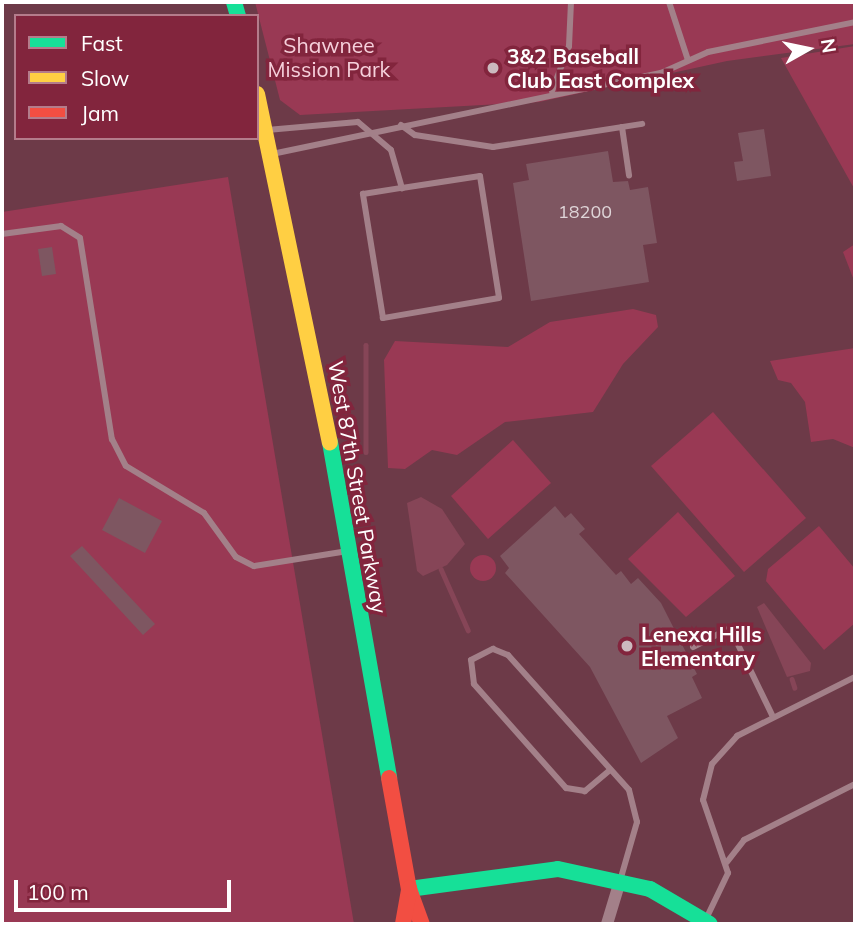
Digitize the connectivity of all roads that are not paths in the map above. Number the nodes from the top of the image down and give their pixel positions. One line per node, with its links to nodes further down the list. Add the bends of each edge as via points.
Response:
1 (571, 2): 5 (lane, via 569,47)
2 (669, 2): 4 (lane)
3 (855, 22): 4 (lane)
4 (688, 60): 5 (lane, via 661,73)
5 (552, 91): 8 (lane)
6 (259, 102): 10 (main road, West 87th Street Parkway)
7 (642, 124): 9 (lane)
8 (401, 125): 9 (lane, via 415,135 493,146); 11 (lane)
9 (622, 127): 13 (lane)
10 (266, 130): 11 (lane, via 358,122); 12 (main road, West 87th Street Parkway)
11 (373, 130): 12 (lane, via 361,139); 14 (lane, via 396,160)
12 (272, 154): 16 (main road, West 87th Street Parkway)
13 (629, 175)
14 (402, 188): 14 (lane, via 480,176 499,298 383,318 363,194)
15 (2, 234): 16 (lane, via 61,226 80,238 112,439 126,466 204,513 236,557 254,566)
16 (348, 551): 24 (main road, West 87th Street Parkway)
17 (693, 647): 19 (lane, via 730,628)
18 (855, 677): 19 (lane)
19 (774, 717): 22 (lane, via 728,744 707,776 705,812)
20 (610, 770): 20 (lane, via 508,655 493,649 471,660 474,684 566,788 585,791); 23 (lane, via 629,790 636,810)
21 (855, 784): 22 (lane, via 744,840)
22 (727, 862): 25 (lane, via 724,888)
23 (620, 881): 24 (main road, via 531,869); 25 (main road); 28 (street)
24 (409, 889): 26 (main road, West 87th Street Parkway); 27 (main road, West 87th Street Parkway)
25 (708, 922)
26 (403, 924)
27 (422, 924)
28 (607, 924)

